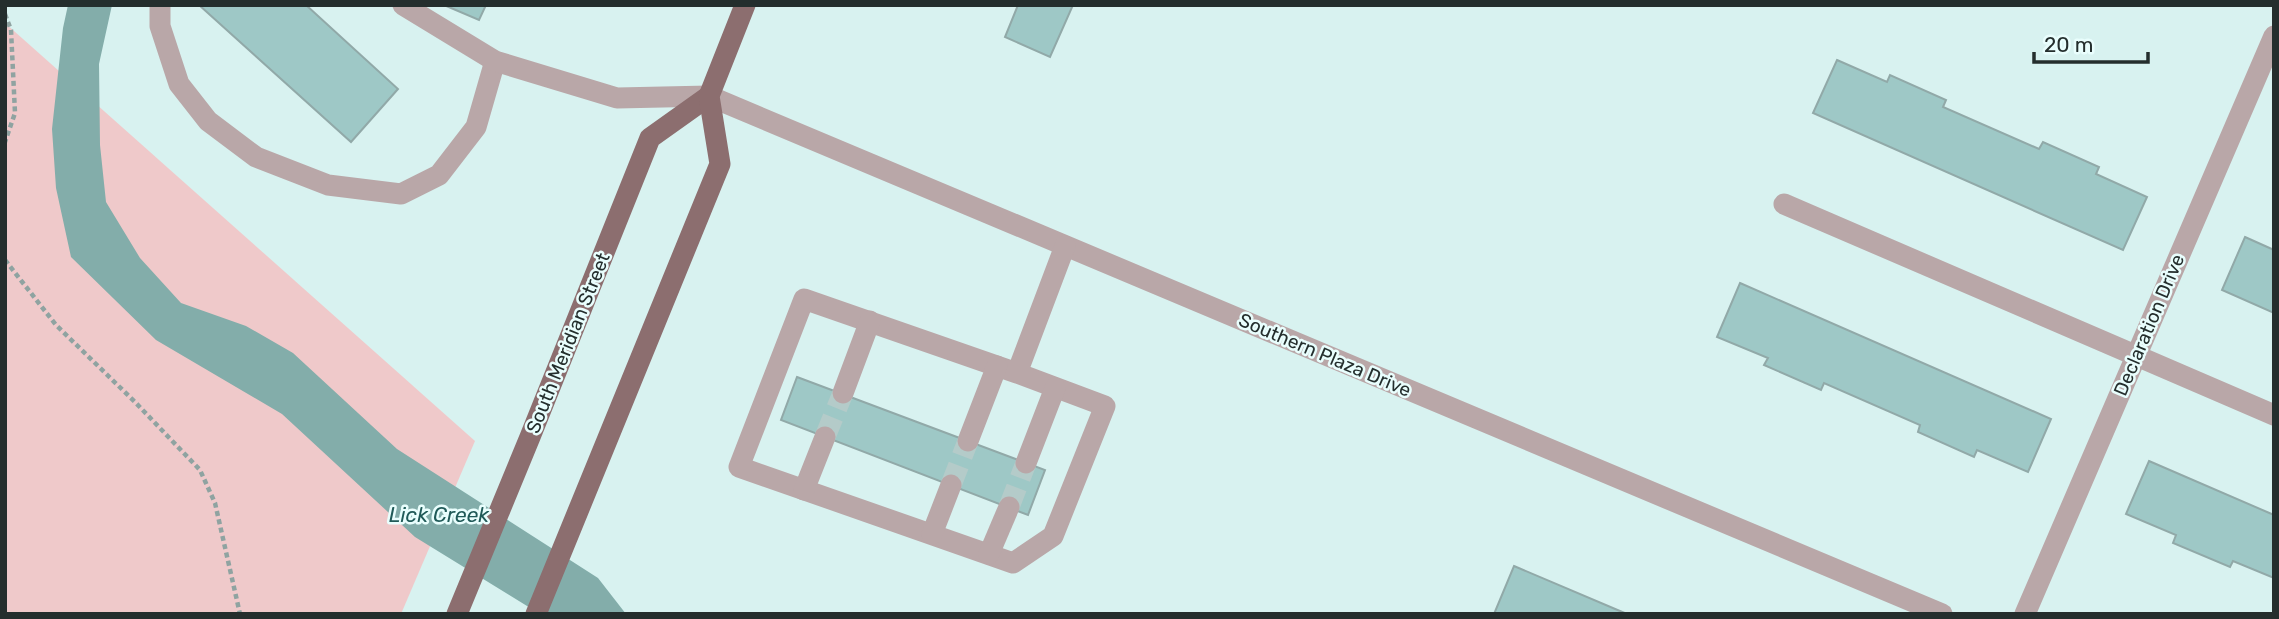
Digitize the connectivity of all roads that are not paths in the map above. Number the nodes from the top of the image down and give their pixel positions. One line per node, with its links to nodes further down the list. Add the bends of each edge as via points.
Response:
1 (160, 5): 5 (street, via 160,26 179,84 208,121 256,157 328,185 401,194 439,175 476,127)
2 (403, 5): 5 (street)
3 (745, 5): 6 (main road)
4 (2274, 36): 10 (street, Declaration Drive)
5 (495, 61): 6 (street, via 617,98)
6 (709, 96): 8 (street, Southern Plaza Drive); 23 (main road, South Meridian Street, via 650,138); 24 (main road, via 720,164)
7 (1784, 204): 10 (street)
8 (1066, 246): 11 (street); 25 (street, Southern Plaza Drive)
9 (870, 321): 11 (street); 13 (street); 19 (street, via 804,299 739,467)
10 (2136, 356): 14 (street); 26 (street, Declaration Drive)
11 (1007, 370): 12 (street); 16 (street)
12 (1055, 388): 17 (street); 22 (street, via 1105,405 1053,536 1013,563)
13 (842, 393)
14 (2274, 415)
15 (825, 437): 19 (street)
16 (968, 441)
17 (1026, 463)
18 (951, 485): 21 (street)
19 (804, 490): 21 (street)
20 (1009, 507): 22 (street)
21 (932, 534): 22 (street)
22 (989, 554)
23 (457, 614)
24 (536, 614)
25 (1942, 614)
26 (2025, 614)

